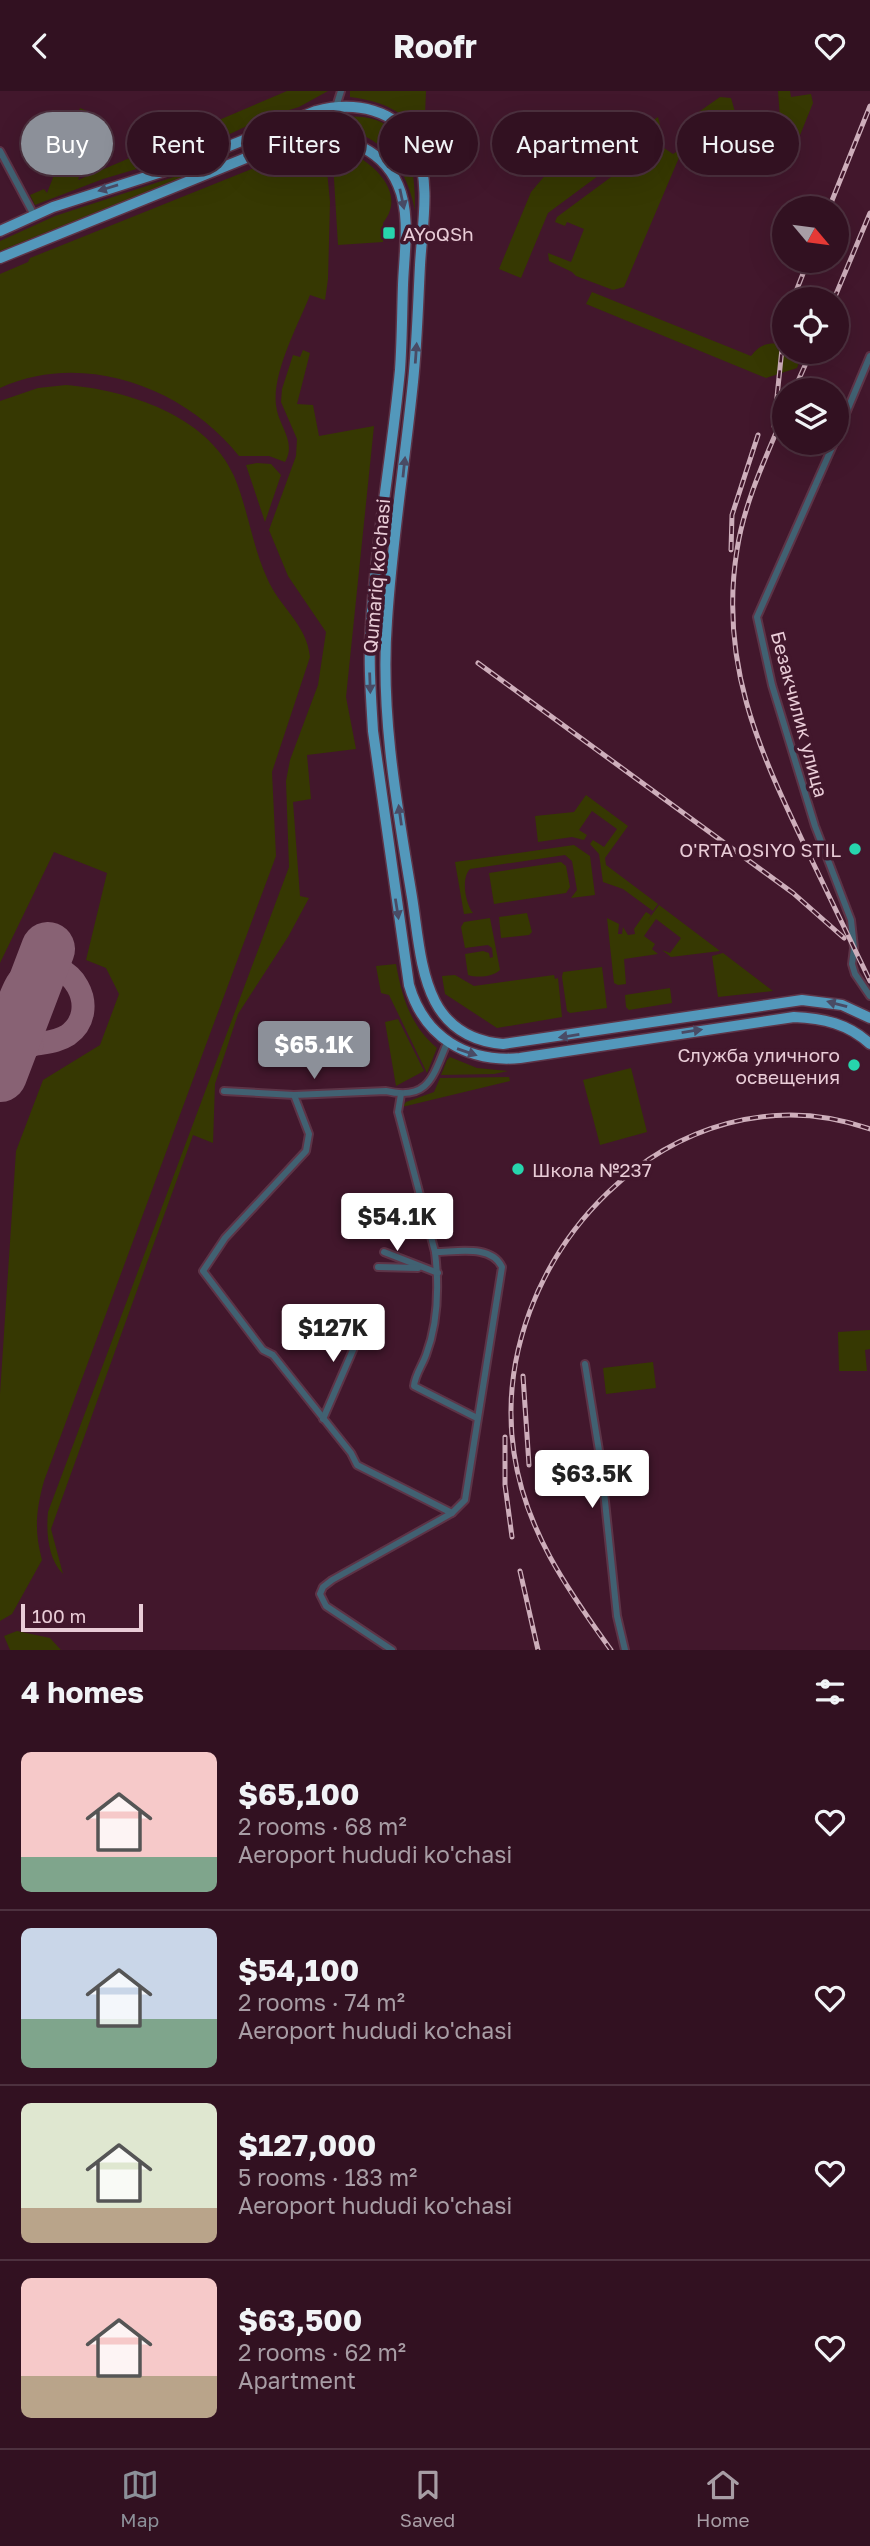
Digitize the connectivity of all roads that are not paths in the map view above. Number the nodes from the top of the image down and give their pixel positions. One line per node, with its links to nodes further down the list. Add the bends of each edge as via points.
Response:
1 (341, 91): 2 (street)
2 (337, 106): 3 (street); 7 (main road, Qumariq ko'chasi, one-way to 7); 13 (main road, Qumariq ko'chasi, one-way to 2, via 424,196 421,163 411,138 392,119 368,109)
3 (335, 112)
4 (365, 150): 12 (main road, Qumariq ko'chasi, one-way to 12, via 393,176 402,198 401,352)
5 (0, 151): 7 (street)
6 (243, 159): 9 (main road, Qumariq ko'chasi)
7 (34, 215): 8 (main road, Qumariq ko'chasi)
8 (0, 231)
9 (0, 258)
10 (870, 356): 11 (street)
11 (849, 406)
12 (394, 420): 13 (main road); 16 (main road, Qumariq ko'chasi, one-way to 16, via 370,657 373,731)
13 (409, 421): 15 (main road, Qumariq ko'chasi, one-way to 13, via 388,727 385,654)
14 (829, 455): 17 (street, Безакчилик улица, via 757,617 807,801 851,920 852,964)
15 (405, 854): 16 (main road); 19 (main road, Qumariq ko'chasi, one-way to 15, via 503,1044 480,1040 452,1025 433,1000 425,979)
16 (389, 856): 21 (main road, Qumariq ko'chasi, one-way to 21, via 411,994)
17 (870, 996)
18 (870, 1018): 19 (main road, Qumariq ko'chasi, one-way to 19, via 842,1005 802,1000)
19 (615, 1029): 20 (main road)
20 (617, 1042): 21 (main road, Qumariq ko'chasi, one-way to 20, via 475,1055 507,1059); 22 (main road, Qumariq ko'chasi, one-way to 22, via 794,1017 832,1021)
21 (447, 1043): 24 (street, via 422,1090)
22 (870, 1044)
23 (224, 1091): 25 (street)
24 (401, 1094): 25 (street); 27 (street, via 398,1112)
25 (294, 1095): 34 (street, via 309,1134 306,1151 225,1238 202,1271)
26 (384, 1252): 29 (street)
27 (435, 1252): 30 (street); 33 (street, via 488,1253 502,1267)
28 (378, 1267): 29 (street)
29 (420, 1267): 30 (street)
30 (438, 1273): 33 (street, via 431,1335 414,1386)
31 (366, 1320): 34 (street)
32 (584, 1364): 37 (street)
33 (477, 1418): 35 (street, via 465,1500)
34 (323, 1419): 35 (street, via 359,1467)
35 (452, 1513): 36 (street, via 321,1590 324,1604)
36 (392, 1650)
37 (625, 1650)

